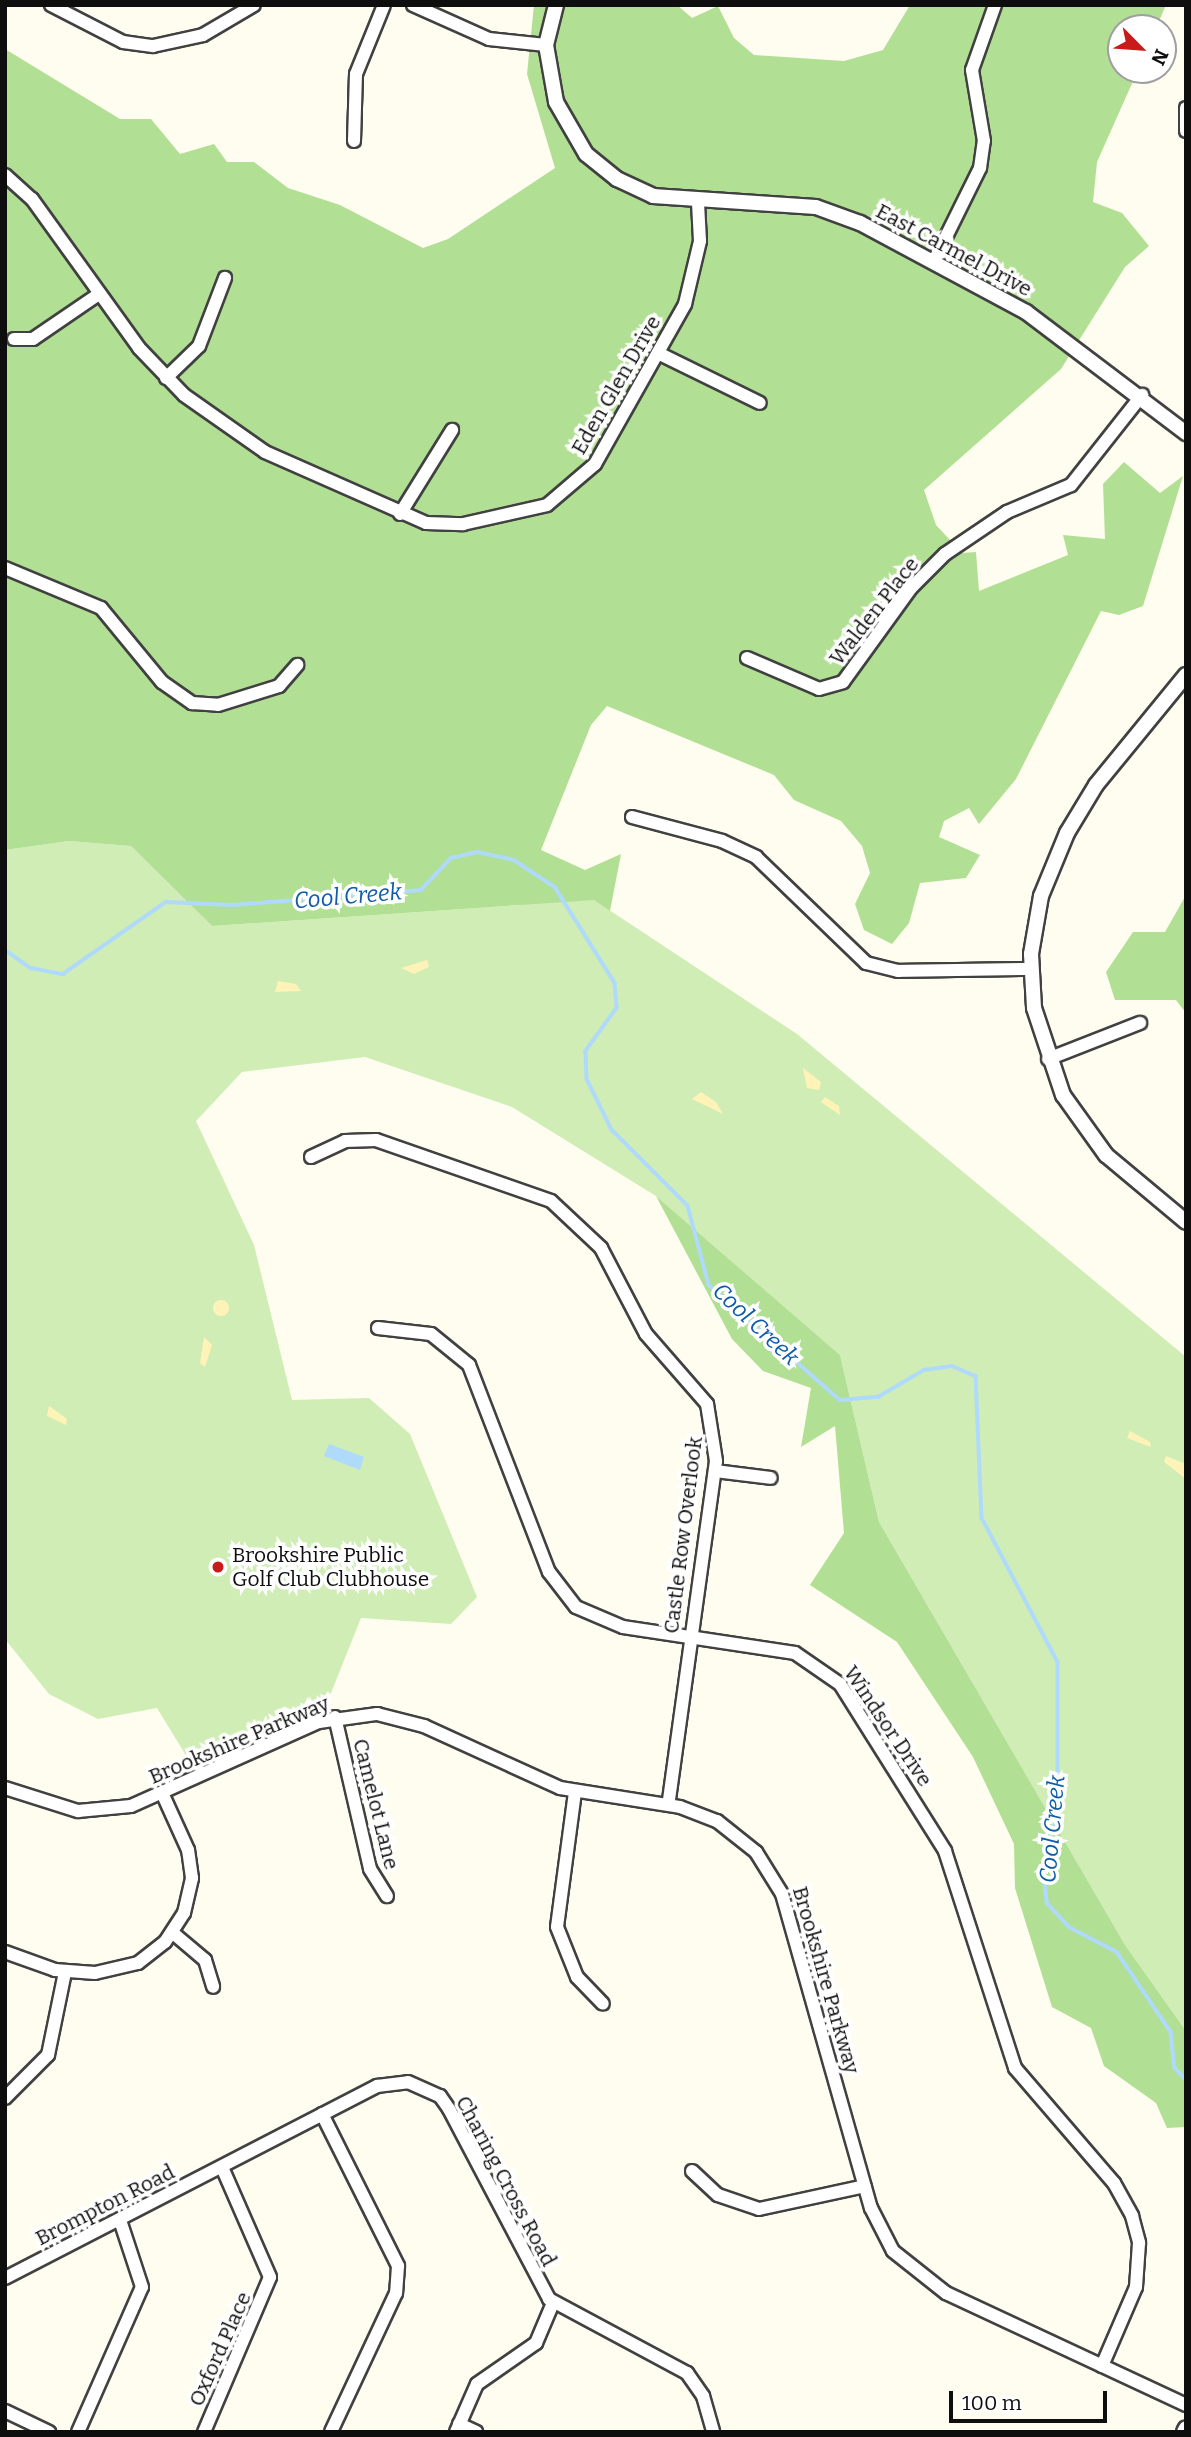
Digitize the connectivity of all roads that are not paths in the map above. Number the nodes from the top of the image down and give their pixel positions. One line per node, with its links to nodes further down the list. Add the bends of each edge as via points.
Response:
1 (51, 5): 2 (street, via 123,42 153,46 203,35)
2 (254, 5)
3 (384, 5): 10 (street, via 356,74)
4 (413, 5): 7 (street, via 489,39)
5 (556, 5): 7 (street, East Carmel Drive)
6 (995, 5): 13 (street, via 972,70 984,141 980,168)
7 (546, 46): 12 (street, East Carmel Drive, via 556,102 586,154 653,196)
8 (1186, 108): 9 (street)
9 (1186, 131)
10 (355, 141)
11 (5, 175): 15 (street, Eden Glen Drive, via 32,199)
12 (698, 202): 13 (street, East Carmel Drive, via 816,207); 17 (street, Eden Glen Drive, via 695,274)
13 (935, 259): 19 (street, East Carmel Drive, via 1026,312)
14 (225, 278): 18 (street, via 199,346)
15 (99, 294): 16 (street, via 33,339); 18 (street, Eden Glen Drive)
16 (14, 339)
17 (660, 355): 20 (street); 23 (street, Eden Glen Drive, via 595,464 547,505 463,524 426,523)
18 (166, 378): 23 (street, Eden Glen Drive, via 265,452)
19 (1142, 396): 22 (street, East Carmel Drive); 25 (street, Walden Place, via 1071,485 1007,512 945,554 911,588 843,682 819,689)
20 (760, 403)
21 (452, 430): 23 (street)
22 (1186, 433)
23 (400, 514)
24 (5, 568): 26 (street, via 101,608 162,682 192,703 218,705 279,686)
25 (747, 658)
26 (297, 665)
27 (1186, 675): 29 (street, via 1096,785 1067,833 1041,896)
28 (632, 817): 29 (street, via 722,841 756,857 866,963 898,971)
29 (1032, 968): 31 (street, via 1034,1009)
30 (1140, 1023): 31 (street)
31 (1048, 1059): 33 (street, via 1074,1112 1106,1155)
32 (311, 1157): 35 (street, Castle Row Overlook, via 345,1141 376,1140 516,1186 559,1207 601,1248 650,1340 702,1395 715,1425)
33 (1186, 1222)
34 (379, 1328): 37 (street, Windsor Drive, via 426,1332 469,1365 549,1572 569,1601 604,1622)
35 (715, 1471): 36 (street); 37 (street, Castle Row Overlook)
36 (771, 1478)
37 (691, 1637): 42 (street, Castle Row Overlook); 57 (street, Windsor Drive, via 786,1650 826,1670 937,1837 1009,2057 1114,2183 1136,2229 1136,2287)
38 (335, 1717): 40 (street, Brookshire Parkway, via 377,1714 415,1722); 41 (street, Brookshire Parkway); 43 (street, Camelot Lane, via 370,1869)
39 (5, 1787): 41 (street, Brookshire Parkway, via 78,1811 118,1808)
40 (575, 1792): 42 (street, Brookshire Parkway); 48 (street, via 557,1927 573,1970)
41 (163, 1795): 44 (street, via 188,1850 192,1878)
42 (668, 1805): 53 (street, Brookshire Parkway, via 704,1815 738,1835 777,1883)
43 (387, 1896)
44 (173, 1933): 46 (street, via 128,1967); 47 (street, via 205,1960)
45 (5, 1952): 46 (street)
46 (65, 1972): 49 (street, via 48,2054)
47 (213, 1987)
48 (603, 2004)
49 (5, 2098)
50 (322, 2114): 51 (street, Charing Cross Road); 56 (street, Charing Cross Road, via 391,2082 408,2082 440,2096); 64 (street, via 398,2266 396,2292)
51 (222, 2166): 54 (street, Brompton Road); 63 (street, Oxford Place, via 270,2277)
52 (692, 2171): 53 (street, via 718,2195 759,2210)
53 (865, 2186): 57 (street, Brookshire Parkway, via 883,2235 919,2277)
54 (120, 2220): 55 (street, Brompton Road); 62 (street, via 142,2287)
55 (5, 2278)
56 (553, 2303): 60 (street, via 536,2343 484,2376); 66 (street, via 687,2373 703,2396)
57 (1102, 2366): 58 (street, Brookshire Parkway)
58 (1186, 2405)
59 (5, 2411): 61 (street)
60 (457, 2428): 65 (street)
61 (49, 2432)
62 (78, 2432)
63 (204, 2432)
64 (331, 2432)
65 (476, 2432)
66 (713, 2432)

